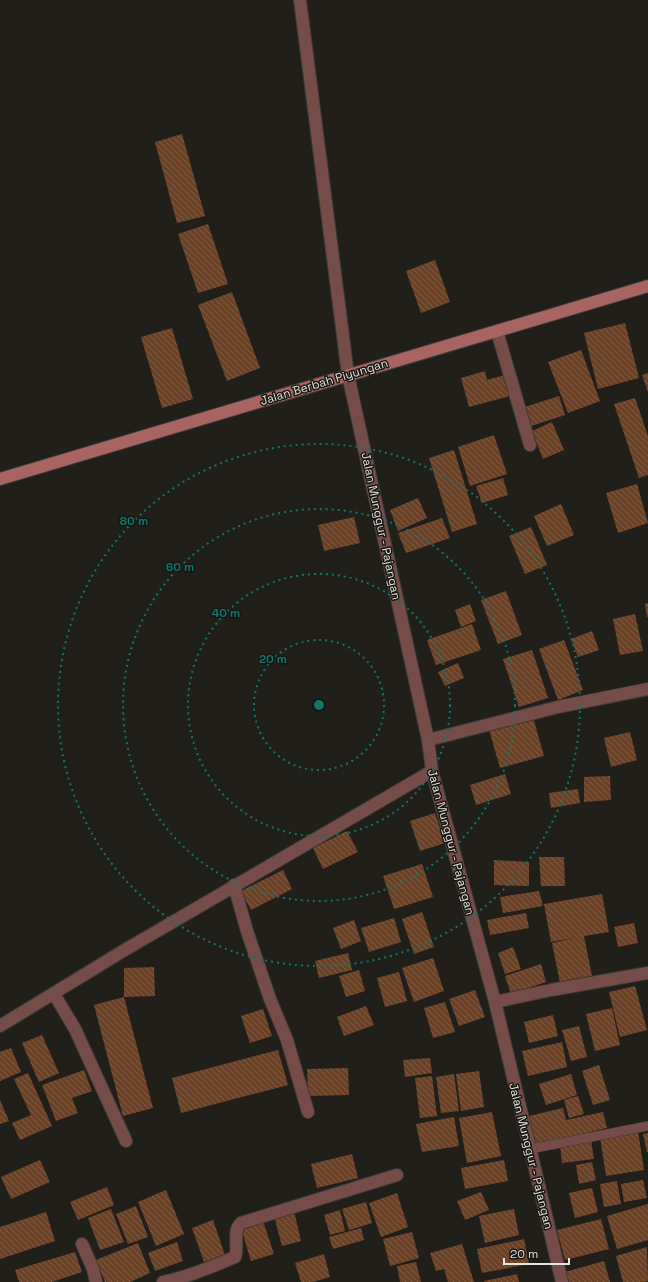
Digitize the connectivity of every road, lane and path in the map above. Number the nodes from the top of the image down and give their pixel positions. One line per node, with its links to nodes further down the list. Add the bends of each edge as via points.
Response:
1 (300, 0): 4 (street, Jalan Munggur - Pajangan)
2 (648, 286): 3 (street, Jalan Berbah Piyungan)
3 (497, 331): 4 (street, Jalan Berbah Piyungan); 5 (street)
4 (348, 375): 6 (street, Jalan Berbah Piyungan); 8 (street, Jalan Munggur - Pajangan)
5 (530, 445)
6 (0, 479)
7 (648, 689): 8 (street, via 558,707)
8 (428, 740): 9 (street, Jalan Munggur - Pajangan)
9 (432, 771): 10 (street); 13 (street, Jalan Munggur - Pajangan)
10 (234, 885): 12 (street); 15 (street, via 270,999 287,1040)
11 (648, 973): 13 (street)
12 (54, 994): 14 (street); 17 (street, via 75,1029)
13 (494, 1002): 18 (street, Jalan Munggur - Pajangan)
14 (0, 1026)
15 (308, 1112)
16 (648, 1126): 18 (lane)
17 (126, 1140)
18 (530, 1149): 23 (street, Jalan Munggur - Pajangan)
19 (397, 1175): 22 (street, via 241,1223 236,1239 235,1257 181,1278)
20 (82, 1244): 21 (street)
21 (96, 1282)
22 (163, 1282)
23 (562, 1282)

